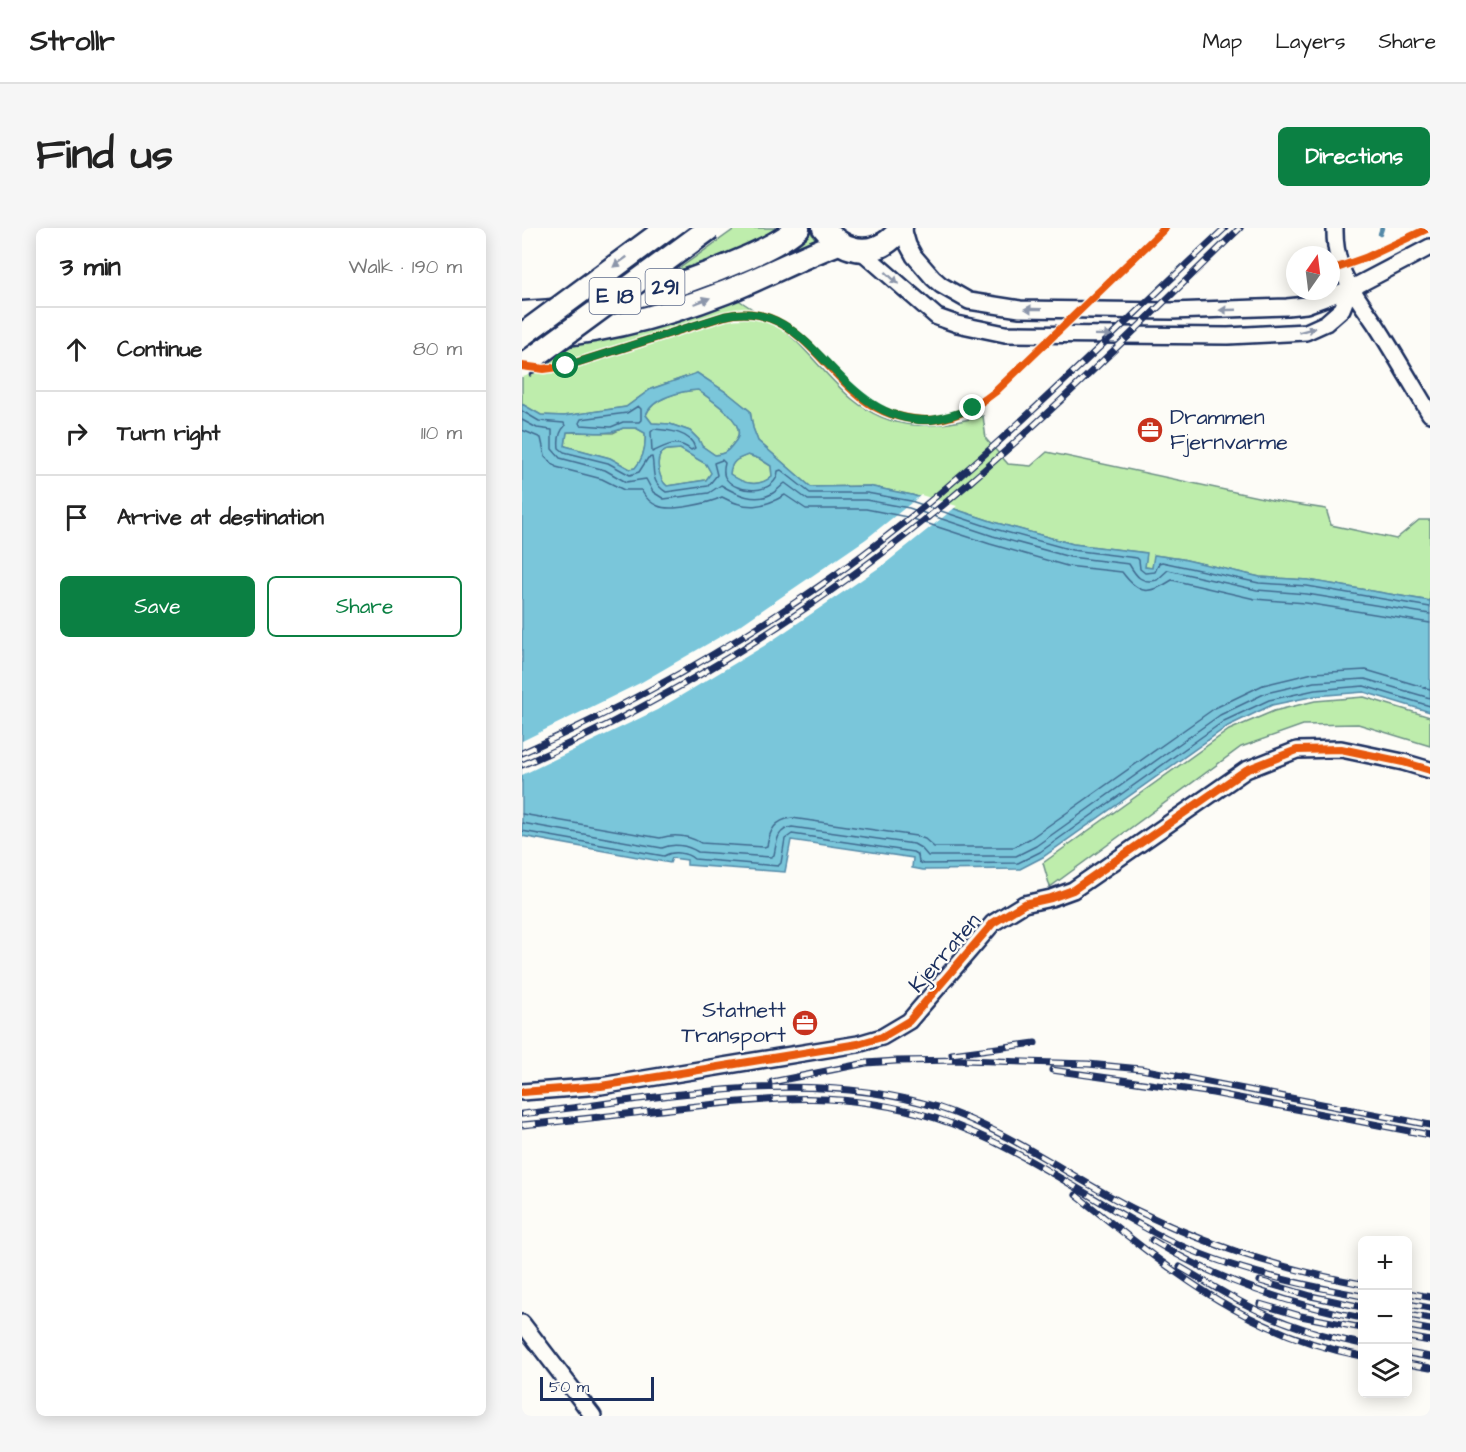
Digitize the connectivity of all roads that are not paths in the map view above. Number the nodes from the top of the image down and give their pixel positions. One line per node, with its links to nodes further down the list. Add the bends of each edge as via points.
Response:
1 (667, 228): 10 (highway, E 18, one-way to 10, bridge)
2 (710, 228): 11 (highway, E 18, bridge)
3 (798, 228): 9 (highway, 291, via 764,250 680,283 587,305)
4 (902, 228): 6 (highway, 291, via 886,243 872,249); 8 (street, one-way to 4, via 1306,305 1287,307 1171,311 1020,309 969,301 941,285 914,256)
5 (1335, 228): 8 (street, via 1336,254)
6 (841, 240): 8 (street, one-way to 8, via 937,316 976,329 1005,333 1228,336 1306,332 1326,323 1342,309); 10 (highway, 291, one-way to 6, via 586,330 680,309 763,277)
7 (1430, 247): 8 (street)
8 (1350, 289): 12 (street)
9 (522, 313)
10 (522, 337)
11 (522, 366)
12 (1430, 414)
13 (1430, 770): 14 (street, Kjerraten, via 1341,748 1297,750 1246,770 1073,890 1024,904 993,923 909,1021 882,1037 601,1086)
14 (522, 1092)
15 (522, 1323): 16 (street)
16 (593, 1416)

